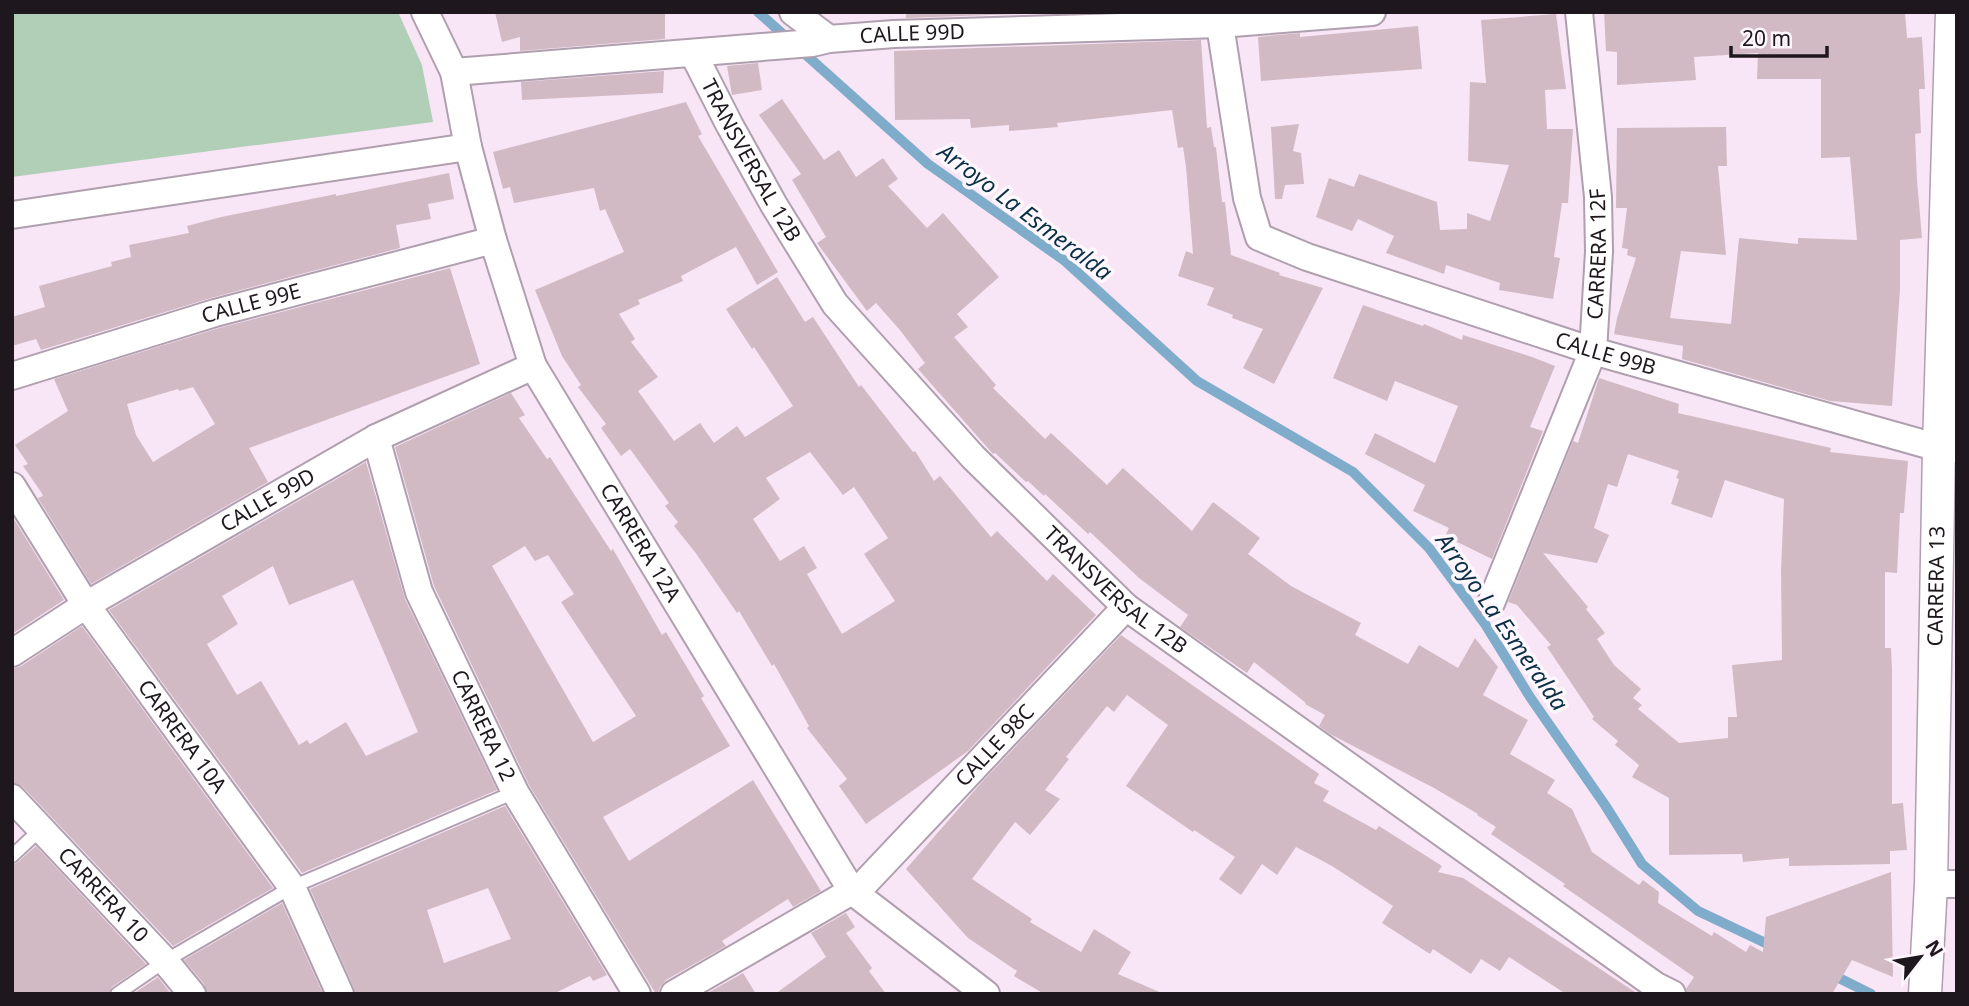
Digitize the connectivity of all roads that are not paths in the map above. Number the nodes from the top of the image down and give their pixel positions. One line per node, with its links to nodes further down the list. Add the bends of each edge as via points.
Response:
1 (425, 12): 10 (street, CARRERA 12A)
2 (793, 12): 8 (street)
3 (1373, 12): 6 (street, CALLE 99D)
4 (1579, 12): 14 (street, CARRERA 12F, via 1598,197)
5 (1952, 12): 18 (street, CARRERA 13)
6 (1219, 18): 7 (street, CALLE 99D); 14 (street, CALLE 99B, via 1247,198 1259,237)
7 (893, 23): 8 (street, CALLE 99D)
8 (820, 41): 9 (street, CALLE 99D)
9 (694, 53): 10 (street, CALLE 99D); 22 (street, TRANSVERSAL 12B, via 774,205 835,304 973,457)
10 (454, 72): 11 (street, CARRERA 12A)
11 (468, 147): 12 (street); 13 (street, CARRERA 12A)
12 (12, 215)
13 (493, 240): 15 (street, CARRERA 12A); 16 (street, CALLE 99E, via 215,313)
14 (1593, 351): 18 (street, CALLE 99B); 20 (street, CARRERA 12F)
15 (533, 366): 17 (street, CALLE 99D); 30 (street, CARRERA 12A)
16 (12, 376)
17 (376, 438): 21 (street, CALLE 99D); 24 (street, CARRERA 12, via 419,592)
18 (1948, 449): 28 (street, CARRERA 13)
19 (12, 486): 21 (street, CARRERA 10A)
20 (1492, 603)
21 (86, 605): 23 (street, CALLE 99D); 29 (street, CARRERA 10A)
22 (1126, 607): 30 (street, CALLE 98C); 33 (street, TRANSVERSAL 12B)
23 (12, 653)
24 (515, 792): 29 (lane); 37 (street, CARRERA 12)
25 (12, 798): 26 (street, CARRERA 10)
26 (41, 829): 27 (lane); 31 (street, CARRERA 10)
27 (12, 856)
28 (1944, 884): 32 (street, CARRERA 13)
29 (292, 887): 31 (lane); 36 (street, CARRERA 10A)
30 (858, 888): 38 (street); 39 (street, CARRERA 12A)
31 (165, 961): 34 (lane); 35 (street, CARRERA 10)
32 (1926, 988)
33 (1659, 991)
34 (117, 994)
35 (192, 994)
36 (340, 994)
37 (636, 994)
38 (674, 994)
39 (986, 994)

